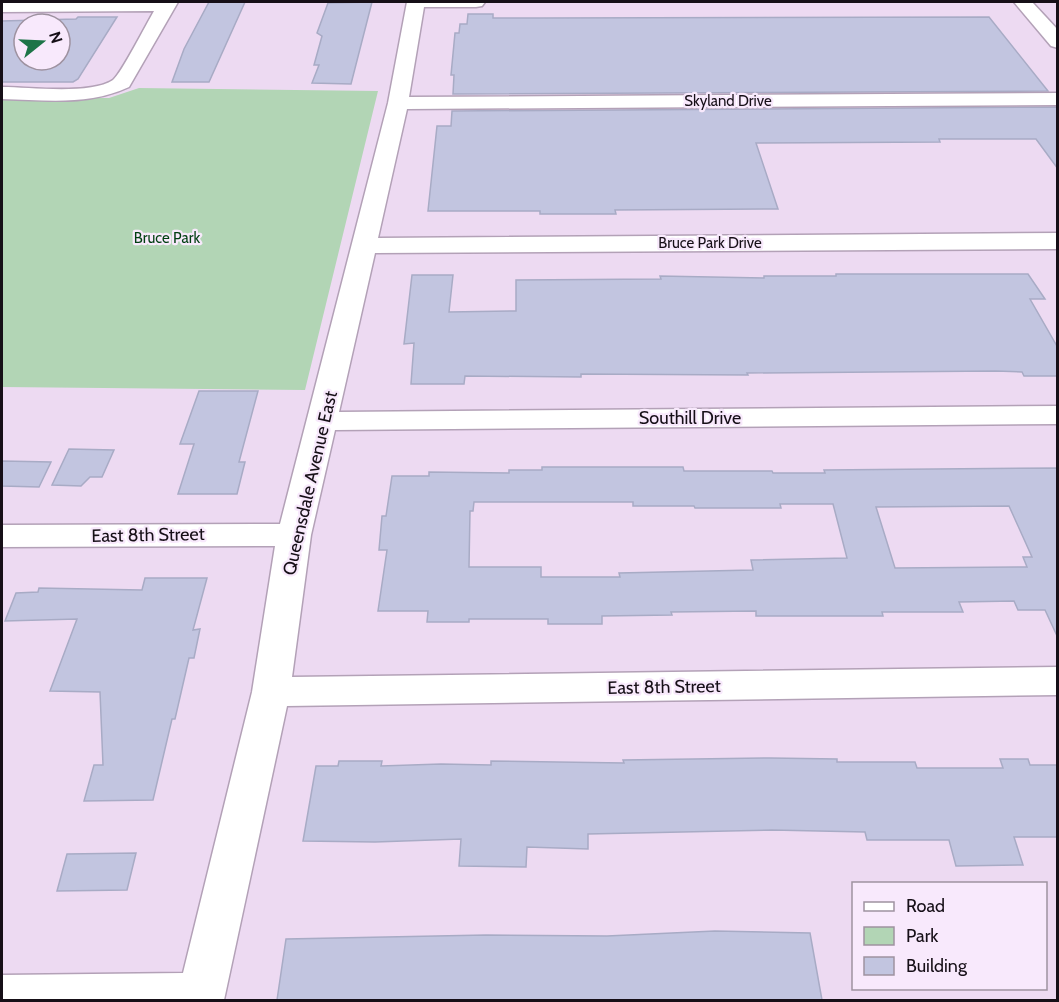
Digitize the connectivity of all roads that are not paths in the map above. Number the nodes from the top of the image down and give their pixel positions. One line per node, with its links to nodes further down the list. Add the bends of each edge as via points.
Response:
1 (416, 2): 2 (street); 9 (street, Queensdale Avenue East)
2 (476, 2)
3 (1023, 2): 6 (street)
4 (168, 4): 5 (street); 7 (street, via 122,83 110,90)
5 (2, 6)
6 (1058, 42)
7 (2, 93)
8 (1058, 99): 9 (street, Skyland Drive)
9 (398, 103): 11 (street, Queensdale Avenue East)
10 (1058, 241): 11 (street, Bruce Park Drive)
11 (362, 246): 13 (street, Queensdale Avenue East)
12 (1058, 415): 13 (street, Southill Drive)
13 (323, 421): 14 (street, Queensdale Avenue East)
14 (294, 535): 15 (street, East 8th Street); 17 (street, Queensdale Avenue East)
15 (2, 536)
16 (1058, 681): 17 (street, East 8th Street)
17 (271, 692): 19 (street, Queensdale Avenue East)
18 (2, 998): 19 (street)
19 (201, 998)

